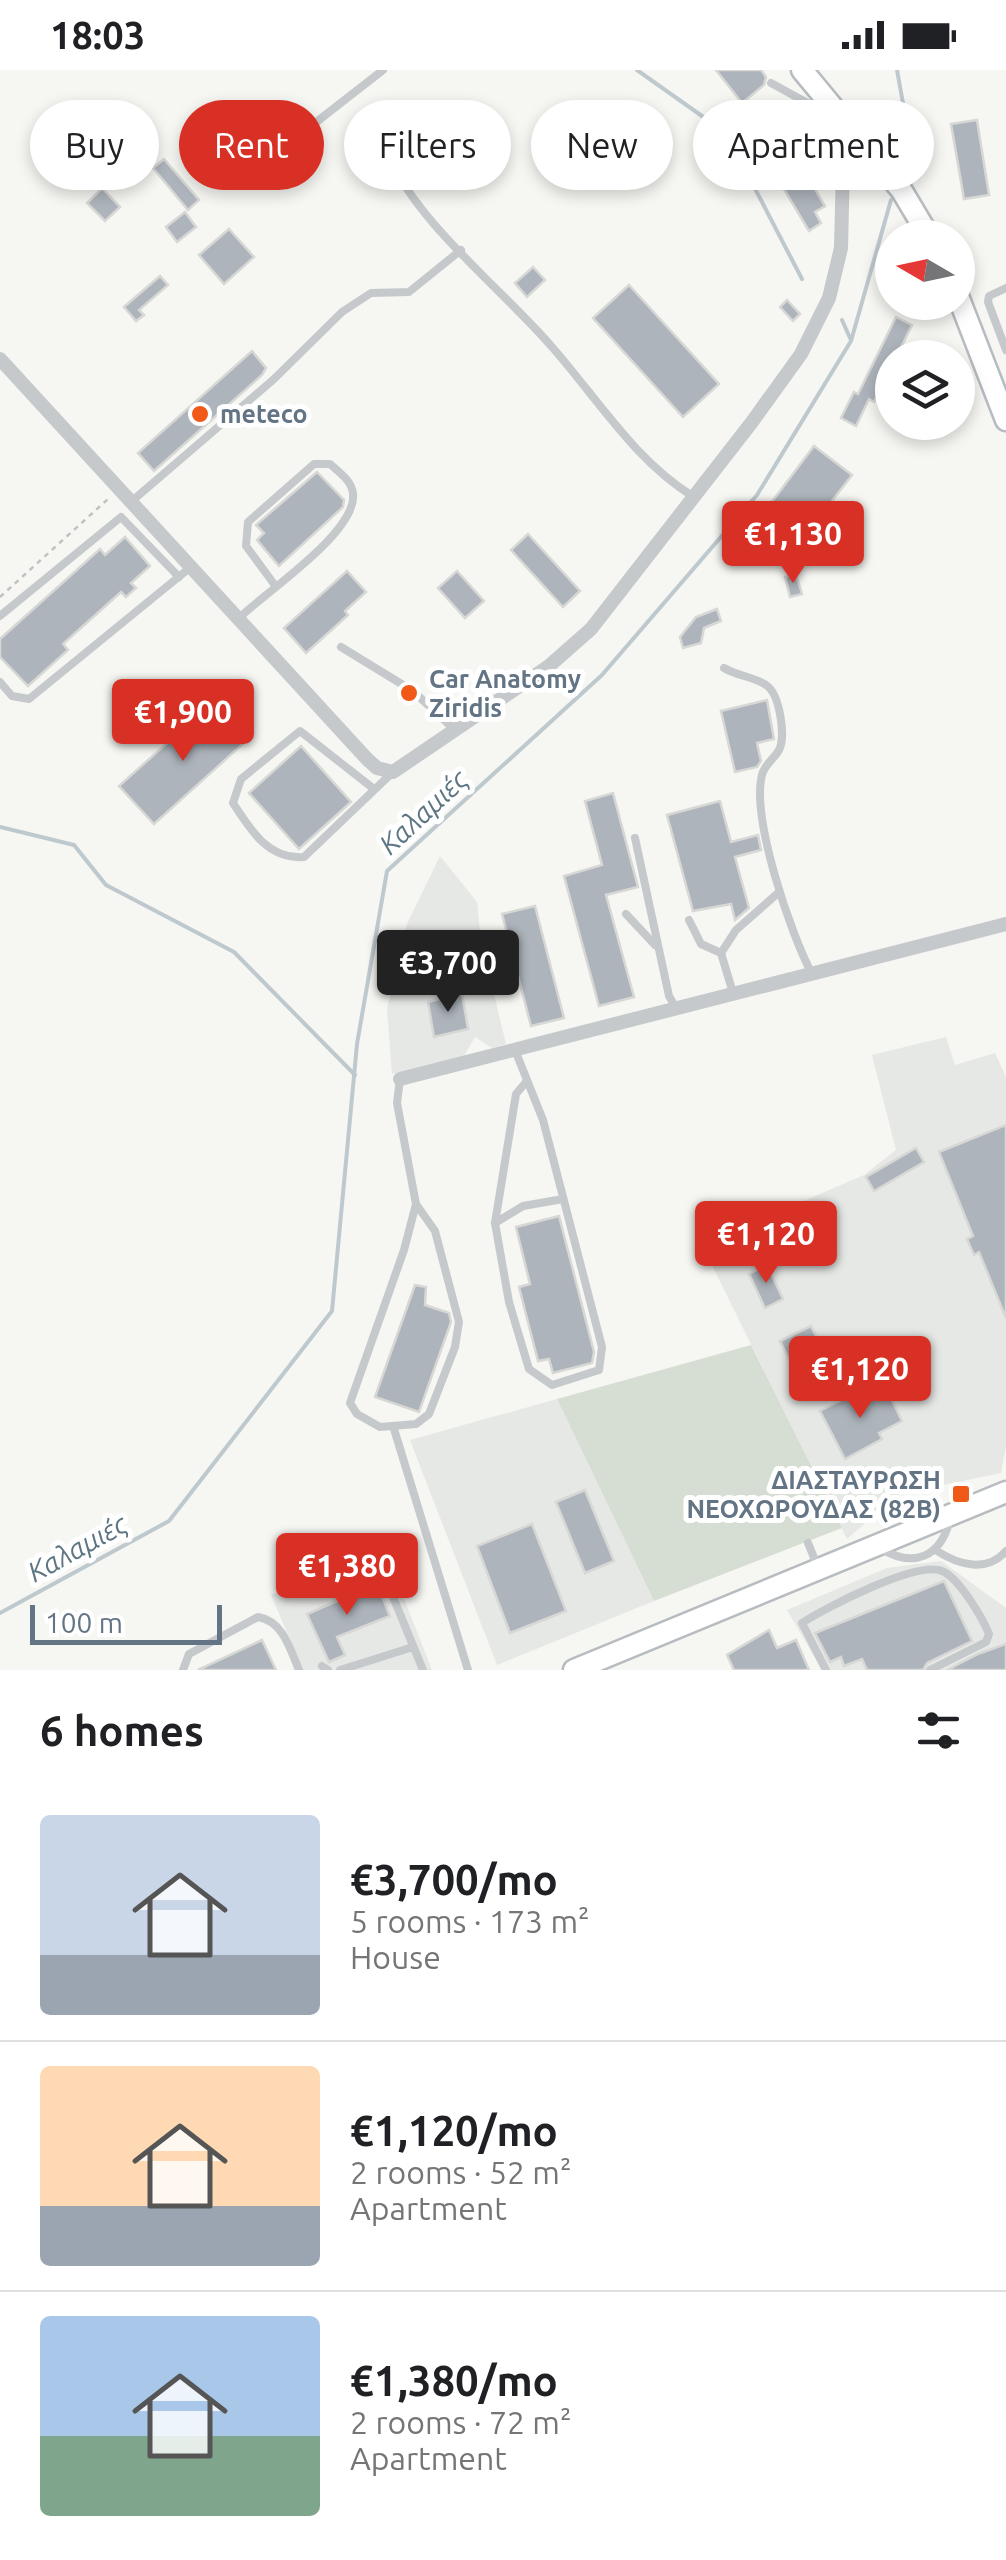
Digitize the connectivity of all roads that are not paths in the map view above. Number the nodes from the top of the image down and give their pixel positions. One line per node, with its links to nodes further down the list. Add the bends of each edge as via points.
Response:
1 (383, 70): 6 (lane)
2 (802, 70): 5 (main road)
3 (771, 83): 4 (lane)
4 (803, 100)
5 (826, 100)
6 (324, 116)
7 (406, 190): 11 (lane)
8 (842, 190): 18 (street, via 841,248 820,322)
9 (901, 190): 10 (main road)
10 (919, 220)
11 (461, 250): 18 (lane, via 608,418); 19 (lane, via 409,292 371,293 342,312 274,380)
12 (1006, 288): 14 (lane, via 988,296)
13 (967, 320): 16 (main road)
14 (1006, 352): 16 (lane)
15 (0, 358): 19 (street)
16 (984, 362): 17 (main road)
17 (1006, 420)
18 (695, 498): 28 (street, via 591,629)
19 (132, 501): 20 (street)
20 (192, 566): 21 (lane); 24 (street)
21 (178, 578): 23 (lane, via 122,518); 27 (lane, via 28,699 12,696)
22 (274, 584): 22 (lane, via 327,544 352,508 350,482 330,464 314,464 248,522 246,546); 24 (lane)
23 (0, 616)
24 (239, 618): 29 (street, via 367,759)
25 (341, 648): 28 (lane, via 413,690)
26 (724, 668): 32 (lane, via 766,685 774,696 781,747 761,778)
27 (0, 682)
28 (455, 730): 29 (street)
29 (392, 772): 30 (lane)
30 (374, 789): 30 (lane, via 304,857 285,858 268,849 233,804 241,779 300,731)
31 (635, 838): 36 (lane)
32 (778, 893): 37 (lane, via 736,930); 38 (lane)
33 (626, 914): 36 (lane)
34 (689, 920): 37 (lane, via 701,944)
35 (1006, 924): 38 (street)
36 (660, 953): 40 (lane)
37 (721, 954): 39 (lane)
38 (812, 974): 39 (street)
39 (732, 993): 40 (street)
40 (676, 1008): 41 (street)
41 (515, 1049): 42 (street); 43 (lane)
42 (400, 1079): 45 (lane, via 397,1103)
43 (526, 1082): 44 (lane); 46 (lane, via 516,1094)
44 (563, 1199): 46 (lane, via 522,1206); 46 (lane, via 602,1347 599,1370 590,1376 552,1385 529,1369)
45 (416, 1204): 47 (lane, via 350,1402 368,1421); 47 (lane, via 435,1232 459,1322 429,1414)
46 (494, 1223)
47 (394, 1429): 63 (lane)
48 (1006, 1492): 49 (main road)
49 (951, 1515): 51 (main road); 52 (lane)
50 (808, 1543): 55 (lane)
51 (876, 1546): 54 (lane, via 898,1558); 55 (main road)
52 (937, 1551): 53 (lane, via 982,1565); 54 (lane)
53 (1006, 1551)
54 (919, 1559): 56 (lane)
55 (819, 1570): 64 (main road)
56 (920, 1570): 65 (lane, via 802,1622); 66 (lane, via 951,1577 989,1634 986,1642)
57 (391, 1592): 58 (lane)
58 (414, 1648): 61 (lane); 62 (lane)
59 (183, 1670): 60 (lane, via 189,1654 258,1617 283,1634)
60 (299, 1670)
61 (340, 1670)
62 (422, 1670)
63 (468, 1670)
64 (574, 1670)
65 (826, 1670)
66 (930, 1670)

